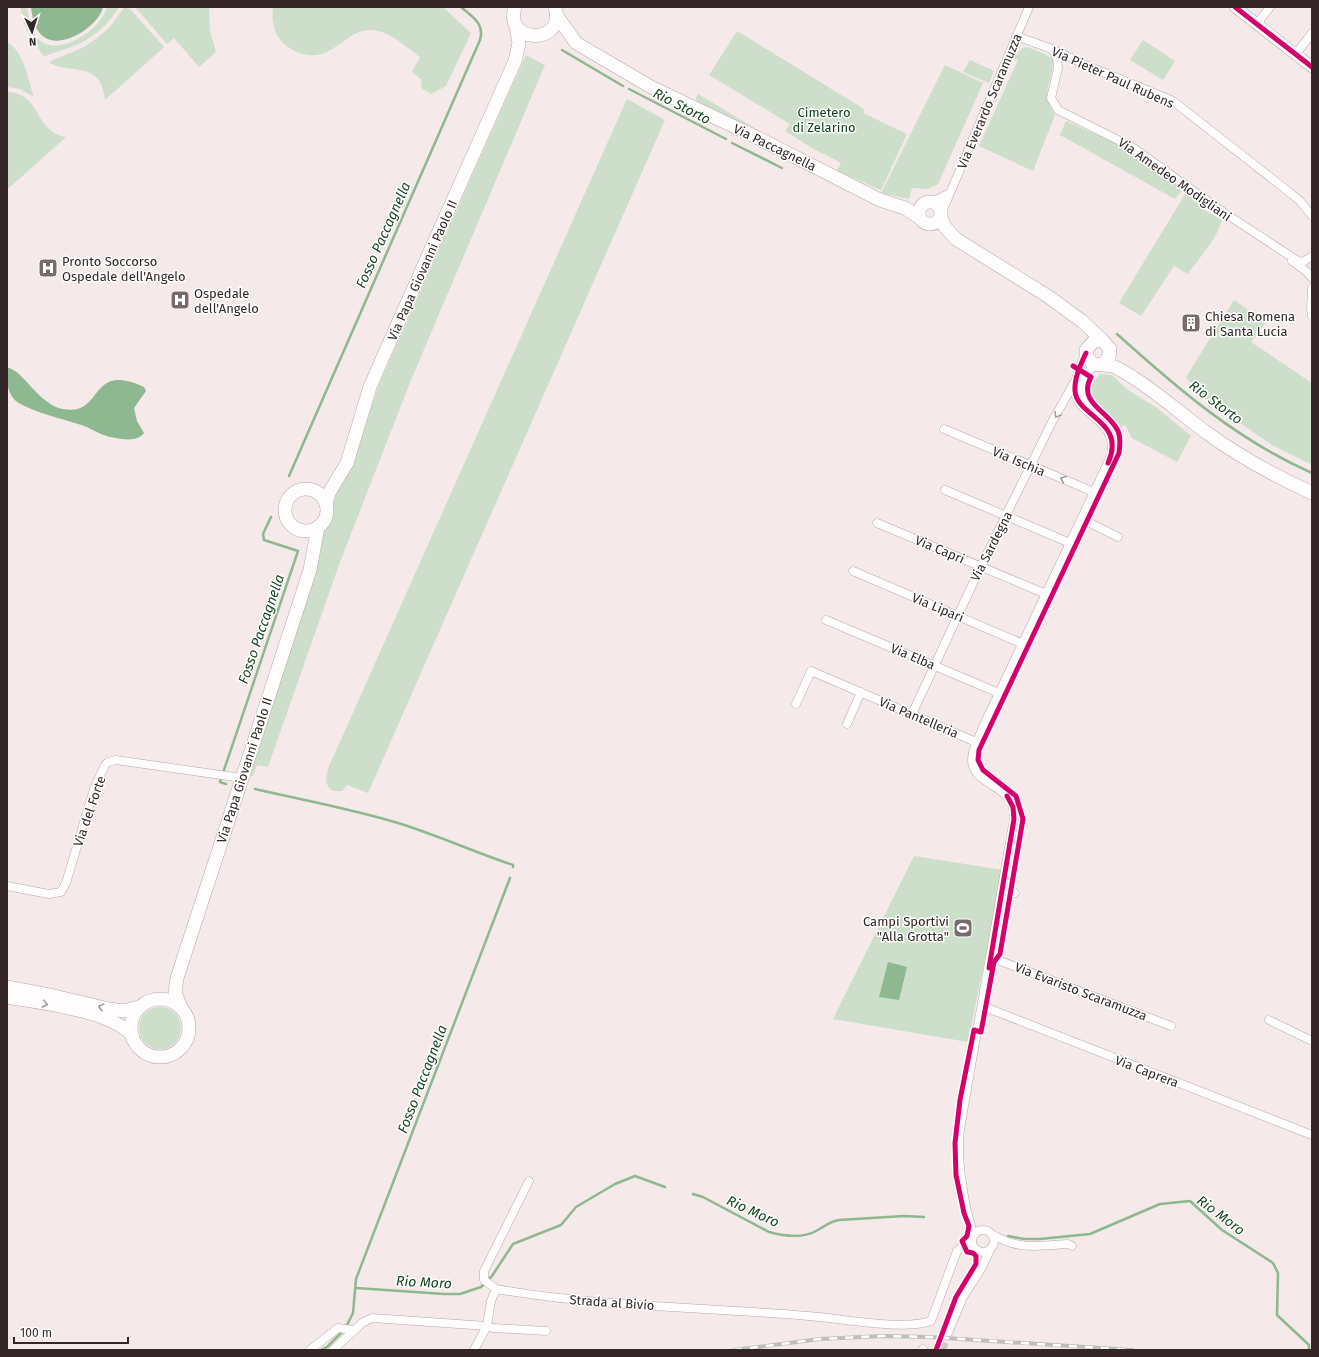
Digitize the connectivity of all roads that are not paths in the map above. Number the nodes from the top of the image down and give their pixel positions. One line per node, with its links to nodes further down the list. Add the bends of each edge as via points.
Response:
1 (515, 7): 7 (main road, Via Papa Giovanni Paolo II, via 513,18)
2 (1029, 7): 10 (street, Via Everardo Scaramuzza)
3 (1235, 7): 6 (street)
4 (1270, 7): 6 (street)
5 (556, 12): 9 (main road, Via Papa Giovanni Paolo II, via 553,27); 11 (main road, Via Paccagnella)
6 (1257, 24): 13 (street)
7 (516, 26): 9 (main road, Via Paccagnella, via 526,35); 14 (main road, Via Papa Giovanni Paolo II, via 518,43)
8 (1312, 33): 13 (street)
9 (541, 36): 11 (main road, Via Paccagnella); 14 (main road, Via Papa Giovanni Paolo II)
10 (1016, 36): 12 (street, Via Pieter Paul Rubens); 19 (street, Via Everardo Scaramuzza)
11 (576, 43): 18 (main road, Via Paccagnella, via 651,87)
12 (1052, 49): 15 (street, Via Pieter Paul Rubens); 17 (street, via 1057,58)
13 (1296, 54): 16 (street)
14 (515, 61): 42 (main road, Via Papa Giovanni Paolo II, via 370,387 347,463)
15 (1086, 65): 17 (street, via 1068,60); 20 (street, Via Pieter Paul Rubens, via 1173,101)
16 (1312, 67)
17 (1058, 68): 27 (street, Via Amedeo Modigliani, via 1051,98 1058,110 1132,147)
18 (869, 194): 21 (main road, Via Paccagnella); 25 (main road, Via Paccagnella, via 905,208)
19 (948, 194): 21 (street); 23 (street, Via Everardo Scaramuzza)
20 (1300, 201): 22 (street, Via Pieter Paul Rubens); 24 (street, Via Pieter Paul Rubens)
21 (929, 203): 23 (main road, via 939,206); 25 (main road, via 920,209)
22 (1312, 208)
23 (942, 214): 25 (main road, via 937,223); 26 (main road, via 944,226)
24 (1312, 216)
25 (925, 221): 26 (main road)
26 (956, 239): 31 (main road, via 1026,281)
27 (1266, 241): 28 (street, Via Amedeo Modigliani, via 1298,261 1304,262); 29 (street, Via Amedeo Modigliani)
28 (1312, 256)
29 (1312, 278)
30 (1312, 288): 32 (street)
31 (1063, 307): 33 (main road); 34 (main road, via 1081,333)
32 (1312, 316)
33 (1102, 340): 34 (main road, via 1092,342); 35 (main road, via 1108,344)
34 (1086, 351): 36 (main road, via 1090,361); 37 (street)
35 (1111, 352): 36 (main road, via 1108,360); 38 (main road, via 1155,387)
36 (1101, 364): 38 (main road, via 1125,373); 39 (street, via 1088,372 1083,385 1084,398)
37 (1076, 381): 39 (street, via 1075,391 1078,400); 41 (street, Via Sardegna, one-way to 41, via 1052,422)
38 (1176, 409): 46 (main road, via 1237,454)
39 (1094, 416): 45 (street, via 1109,433 1112,444 1111,456)
40 (944, 429): 41 (street, Via Ischia)
41 (1031, 467): 45 (street, Via Ischia, one-way to 41); 48 (street, Via Sardegna)
42 (336, 481): 43 (main road, via 327,487); 47 (main road, Via Papa Giovanni Paolo II)
43 (312, 490): 47 (main road, via 322,496); 52 (main road, via 296,492 287,503 288,520 292,526)
44 (946, 490): 48 (street)
45 (1094, 492): 49 (street)
46 (1312, 493)
47 (326, 504): 51 (main road, via 326,518)
48 (1006, 516): 54 (street); 56 (street, Via Sardegna)
49 (1082, 519): 53 (street); 54 (street)
50 (877, 522): 56 (street, Via Capri)
51 (318, 527): 52 (main road); 55 (main road, Via Papa Giovanni Paolo II)
52 (300, 530): 55 (main road, Via Papa Giovanni Paolo II, via 308,540)
53 (1118, 537)
54 (1070, 543): 58 (street)
55 (312, 562): 69 (main road, Via Papa Giovanni Paolo II)
56 (981, 566): 58 (street, Via Capri); 59 (street, Via Sardegna)
57 (853, 571): 59 (street, Via Lipari)
58 (1046, 594): 61 (street)
59 (957, 616): 61 (street, Via Lipari); 62 (street, Via Sardegna)
60 (826, 620): 62 (street, Via Elba)
61 (1023, 644): 64 (street)
62 (934, 665): 64 (street, Via Elba); 66 (street, Via Sardegna)
63 (861, 692): 65 (street, Via Pantelleria, via 811,671); 66 (street, Via Pantelleria); 67 (street)
64 (999, 693): 68 (street)
65 (796, 704)
66 (912, 714): 68 (street, Via Pantelleria)
67 (847, 724)
68 (976, 742): 71 (street, via 972,758 975,771 1003,793 1013,807 1014,819)
69 (242, 778): 70 (street, Via del Forte, via 116,760 108,762 94,789 66,883 61,892 49,894); 74 (main road, Via Papa Giovanni Paolo II)
70 (7, 886)
71 (1002, 888): 72 (street); 73 (street)
72 (1015, 894)
73 (990, 957): 78 (street); 82 (street, Via Evaristo Scaramuzza)
74 (177, 978): 77 (main road, Via Papa Giovanni Paolo II, via 170,988); 80 (main road, Via Papa Giovanni Paolo II, via 175,992)
75 (7, 987): 79 (main road, one-way to 75, via 124,1011 109,1009)
76 (7, 997): 83 (main road, one-way to 83, via 106,1019 124,1027)
77 (155, 999): 79 (main road); 80 (main road, via 169,1000)
78 (982, 1006): 85 (street, Via Caprera); 87 (street, via 958,1143 960,1175)
79 (139, 1007): 83 (main road, via 132,1020)
80 (181, 1008): 83 (main road, via 188,1020 189,1032 185,1043 176,1052 162,1057 150,1055 140,1049)
81 (1269, 1020): 84 (street)
82 (1171, 1026)
83 (132, 1035)
84 (1312, 1041)
85 (1312, 1135)
86 (529, 1182): 95 (street, via 484,1271)
87 (970, 1219): 88 (street); 91 (street)
88 (982, 1229): 89 (street); 91 (street)
89 (993, 1235): 90 (street); 93 (street)
90 (1005, 1242): 92 (street, via 1031,1246); 93 (street)
91 (974, 1243): 93 (street, via 984,1252); 94 (street); 95 (street, Strada al Bivio, via 956,1256 931,1322 923,1324 905,1325 532,1296)
92 (1072, 1246)
93 (992, 1247): 94 (street)
94 (983, 1264): 99 (street, via 966,1292)
95 (490, 1285): 96 (street, via 491,1302)
96 (487, 1326): 97 (street, via 378,1318 367,1320); 98 (street); 102 (street)
97 (349, 1329): 100 (street, via 331,1332); 101 (street)
98 (546, 1331)
99 (948, 1333)
100 (310, 1350)
101 (333, 1350)
102 (474, 1350)

